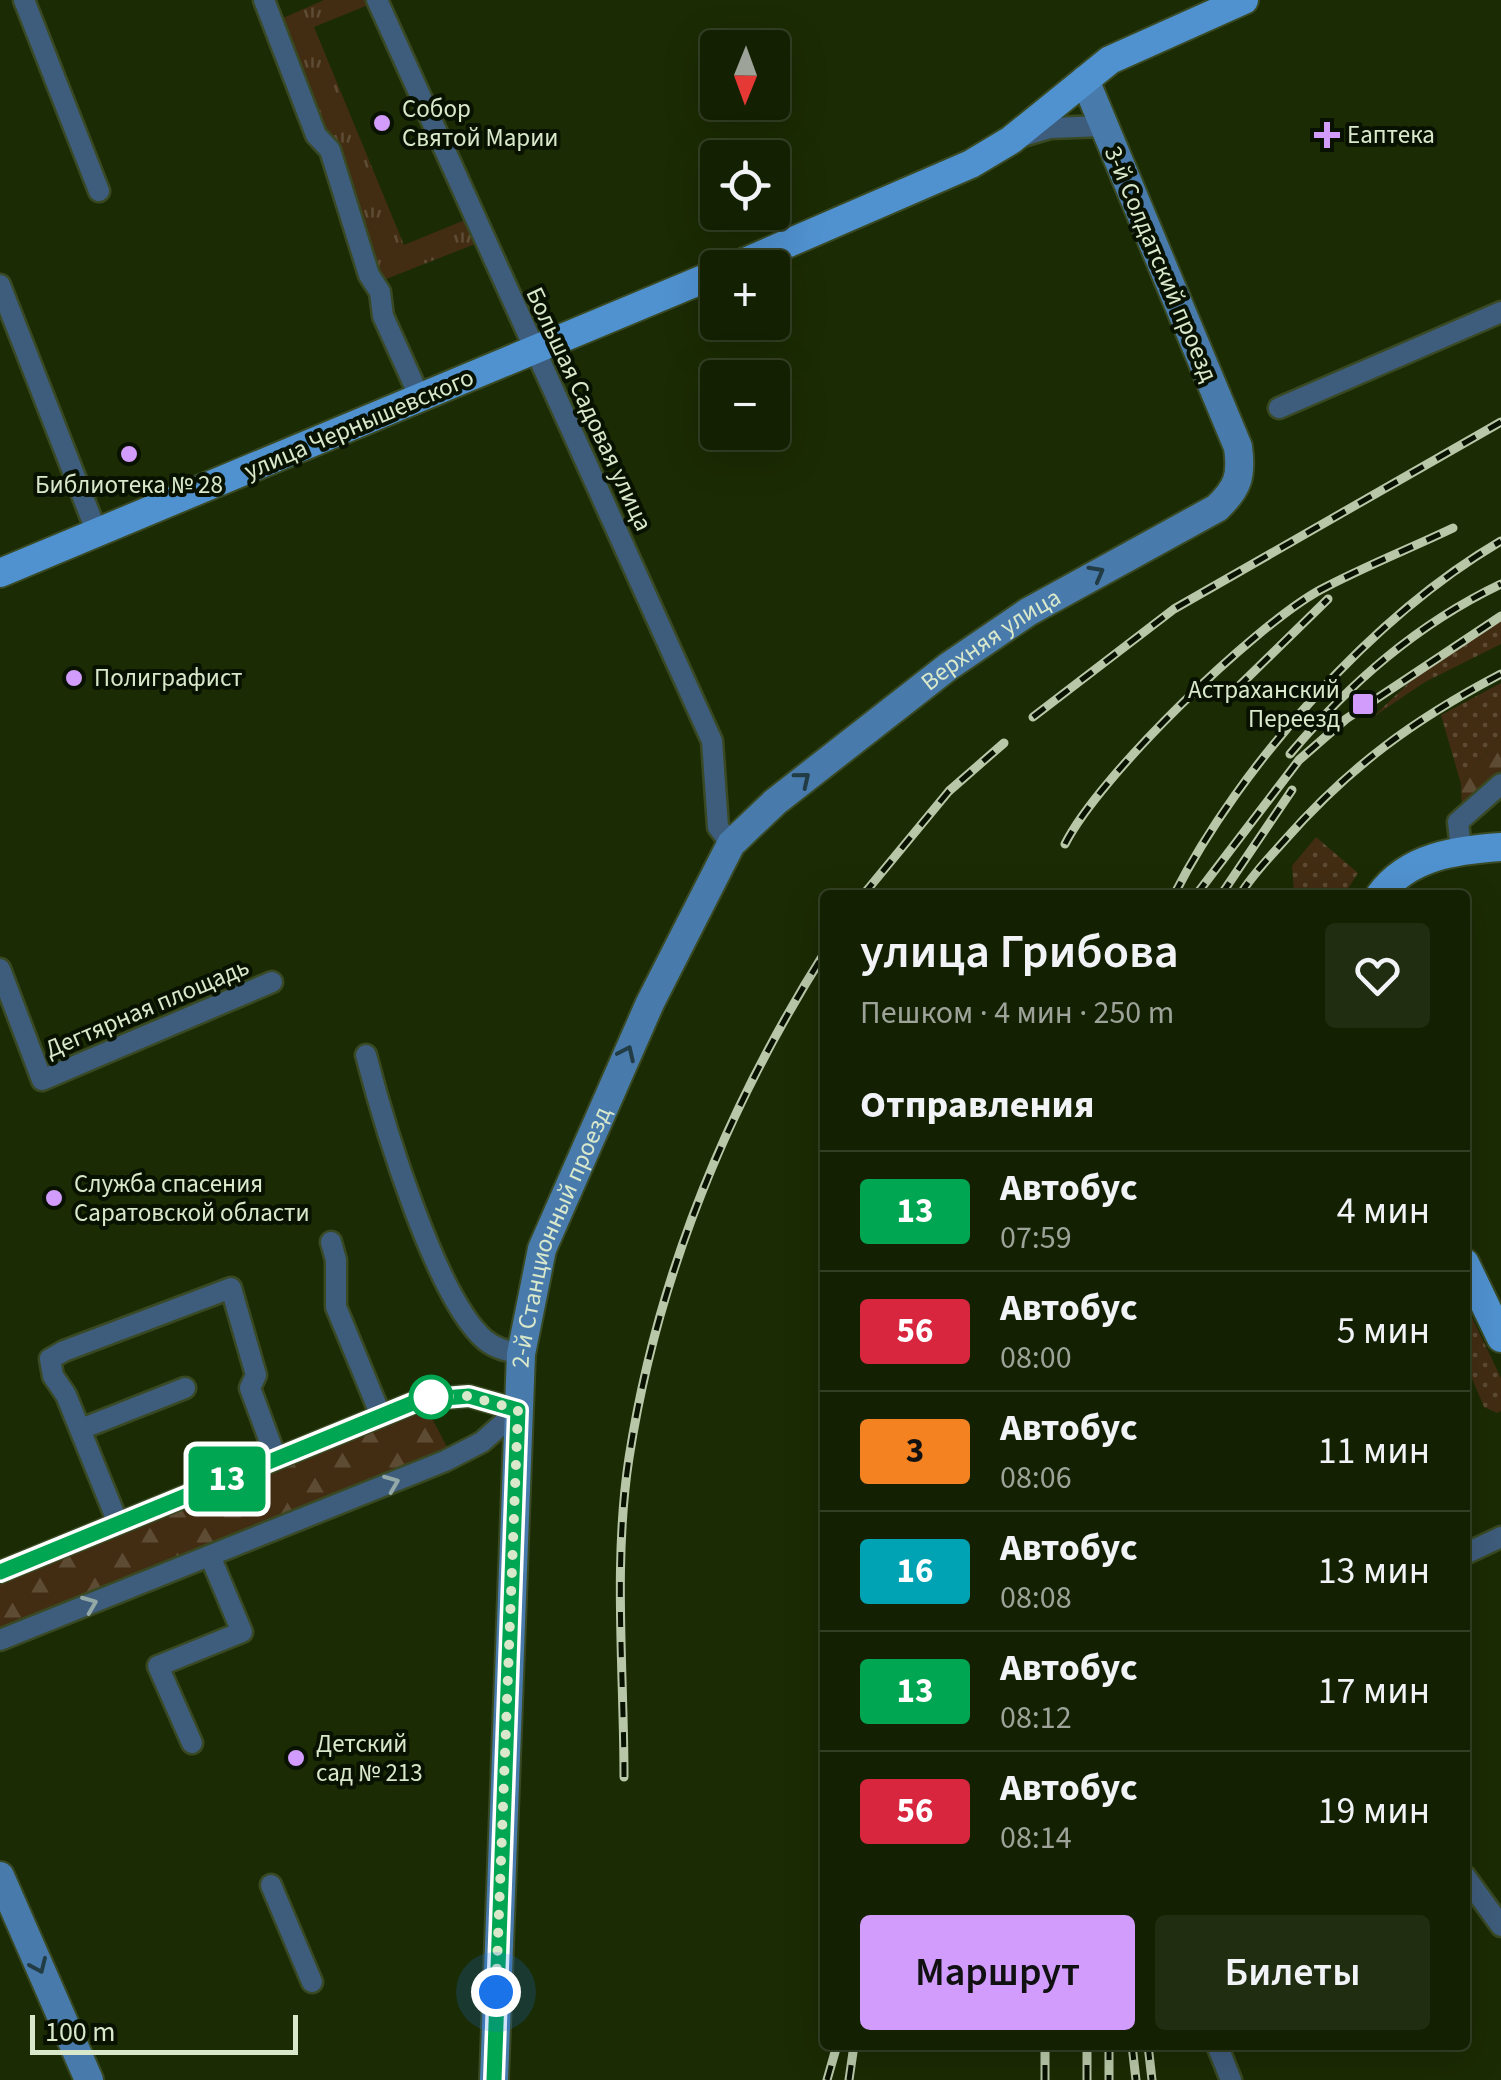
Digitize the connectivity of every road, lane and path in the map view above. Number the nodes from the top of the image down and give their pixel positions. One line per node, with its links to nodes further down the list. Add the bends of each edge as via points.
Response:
1 (24, 0): 8 (street)
2 (264, 0): 14 (street, via 316,135 330,150 380,292 382,316)
3 (377, 0): 13 (street, Большая Садовая улица, via 516,315)
4 (1244, 0): 5 (main road, via 1110,60)
5 (1084, 80): 6 (main road, 3-й Солдатский проезд); 7 (main road)
6 (1103, 126): 7 (street, via 1050,128); 16 (main road, 3-й Солдатский проезд)
7 (1012, 140): 9 (main road, via 916,190)
8 (99, 191)
9 (774, 250)
10 (700, 280): 13 (main road, улица Чернышевского)
11 (0, 284): 17 (street)
12 (1501, 312): 15 (street)
13 (538, 347): 14 (main road, улица Чернышевского); 20 (street, Большая Садовая улица, via 712,741 718,828)
14 (420, 398): 17 (main road, улица Чернышевского)
15 (1278, 408)
16 (1238, 447): 20 (main road, Верхняя улица, one-way to 16, via 949,666 1028,612 1217,508 1236,490)
17 (97, 533): 18 (main road, улица Чернышевского)
18 (0, 573)
19 (1501, 784): 22 (street, via 1458,822)
20 (730, 844): 30 (main road, 2-й Станционный проезд, one-way to 20, via 542,1249 650,1002)
21 (1501, 847): 22 (main road)
22 (1462, 849): 23 (main road, via 1423,860)
23 (1386, 888)
24 (0, 969): 25 (street, Дегтярная площадь, via 42,1080)
25 (272, 982)
26 (366, 1055): 30 (street, via 394,1156 454,1294 482,1337)
27 (331, 1242): 33 (street, via 336,1307)
28 (1470, 1273): 29 (main road)
29 (1501, 1338)
30 (521, 1354): 32 (main road, 2-й Станционный проезд)
31 (185, 1388): 34 (street)
32 (518, 1410): 33 (street, via 445,1394); 39 (street, one-way to 32, via 445,1461 482,1442); 50 (main road, 2-й Станционный проезд)
33 (381, 1416): 35 (street)
34 (81, 1429): 35 (street, via 50,1358 231,1288 256,1375 250,1388); 36 (street)
35 (276, 1458): 36 (street)
36 (118, 1523): 40 (street)
37 (1501, 1537): 38 (street)
38 (1470, 1552)
39 (210, 1556): 41 (street, one-way to 39); 42 (street, via 242,1632 158,1666)
40 (0, 1572)
41 (0, 1640)
42 (192, 1743)
43 (0, 1876): 49 (main road, one-way to 49)
44 (1470, 1883): 46 (street)
45 (270, 1886): 47 (street)
46 (1501, 1926)
47 (312, 1982)
48 (1219, 2050): 51 (street)
49 (88, 2080)
50 (494, 2080)
51 (1231, 2080)

